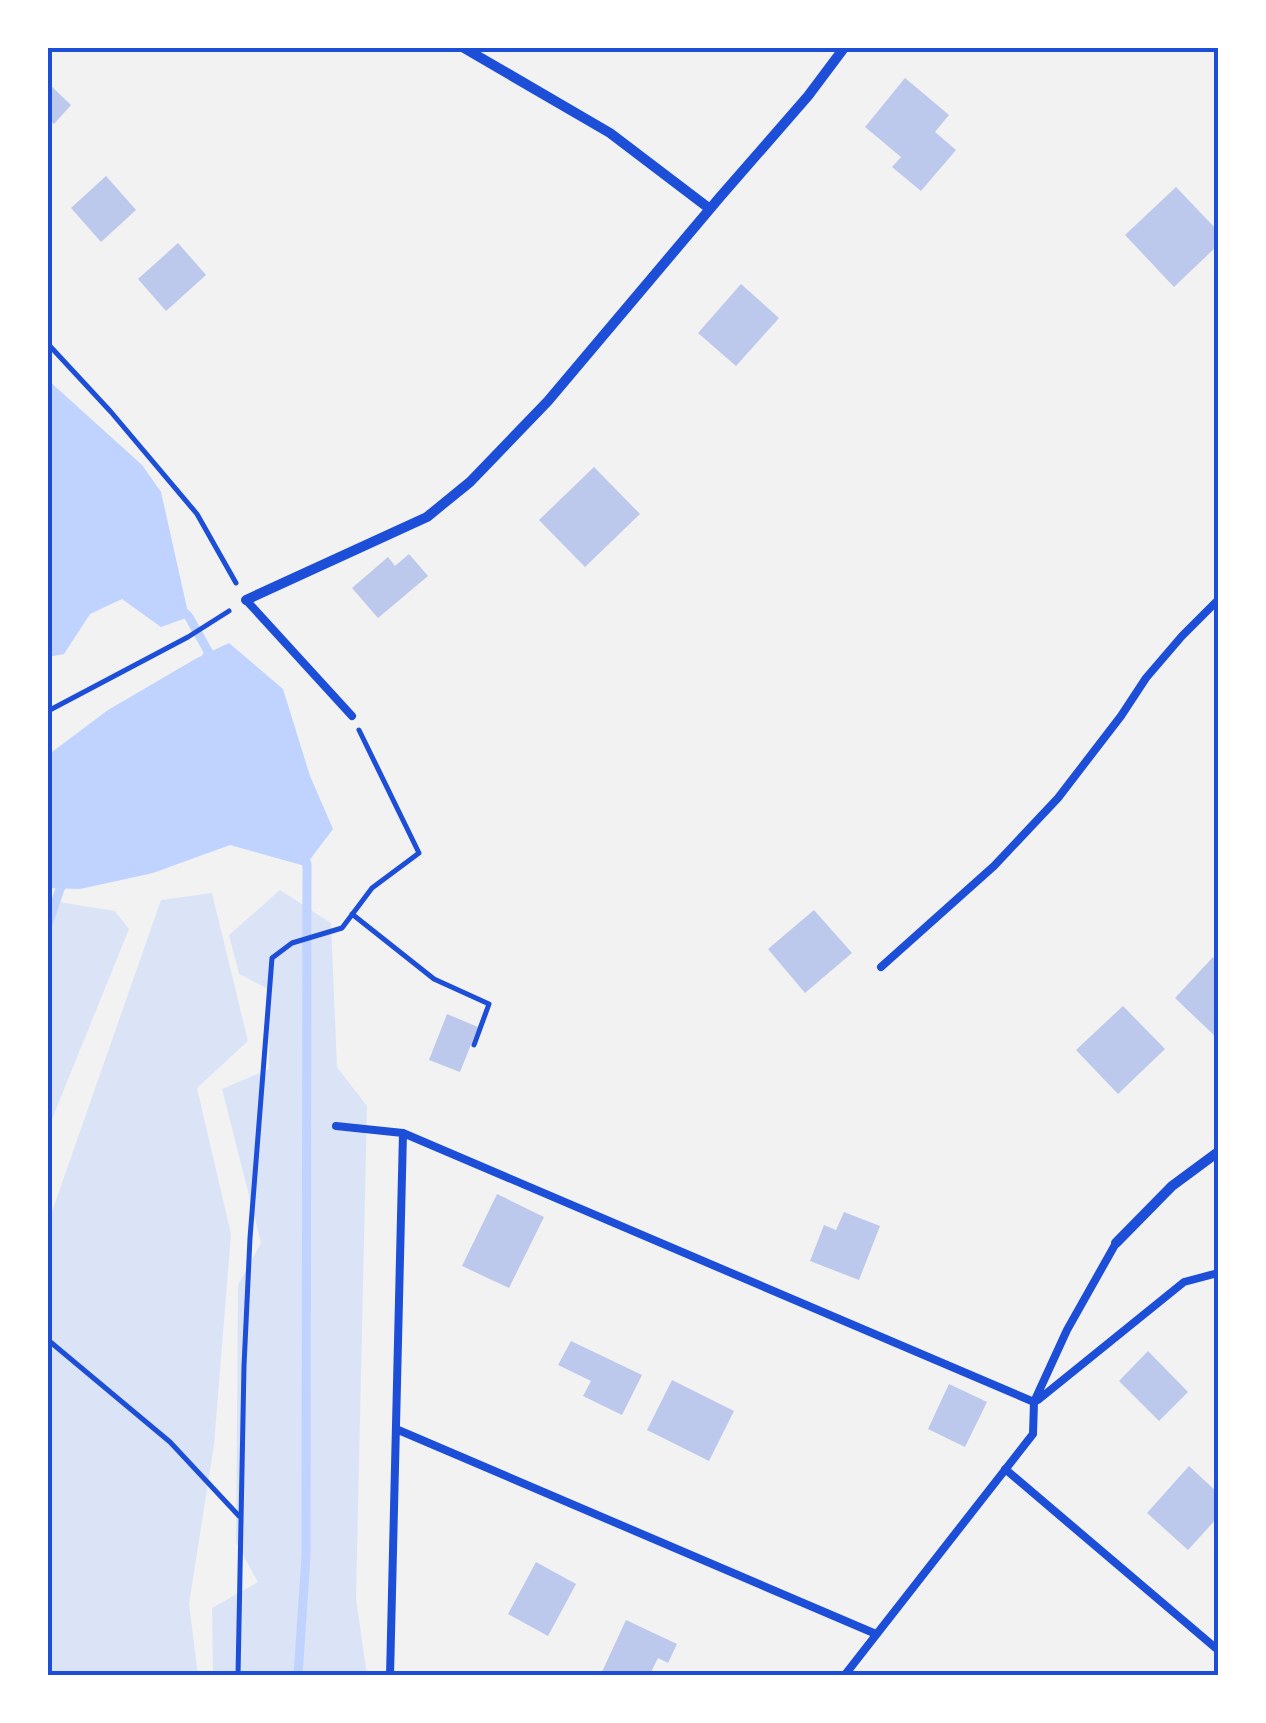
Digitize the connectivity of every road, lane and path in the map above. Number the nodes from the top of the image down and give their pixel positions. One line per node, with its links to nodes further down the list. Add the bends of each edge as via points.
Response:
1 (464, 48): 3 (street, via 610,133)
2 (844, 48): 3 (street)
3 (710, 209): 5 (street, via 548,401 470,482 428,517)
4 (48, 344): 5 (path, via 196,514)
5 (246, 600): 9 (lane)
6 (1218, 600): 11 (lane, via 1146,678 1058,798)
7 (210, 623): 8 (path)
8 (48, 712)
9 (352, 716): 10 (path, via 420,853 372,888)
10 (352, 914): 12 (path, via 434,979 490,1004); 22 (path, via 342,928 292,943 272,958 250,1238)
11 (882, 967)
12 (474, 1045)
13 (336, 1126): 14 (lane)
14 (404, 1133): 19 (lane); 20 (lane)
15 (1218, 1152): 16 (street, via 1172,1186)
16 (1116, 1243): 19 (lane)
17 (1218, 1273): 19 (lane, via 1184,1282)
18 (48, 1340): 22 (path, via 170,1442)
19 (1034, 1402): 21 (lane, via 1033,1434)
20 (396, 1428): 23 (lane); 26 (lane)
21 (1006, 1469): 23 (lane); 24 (lane)
22 (241, 1519): 25 (path)
23 (876, 1634): 27 (lane)
24 (1218, 1650)
25 (238, 1676)
26 (390, 1676)
27 (844, 1676)

